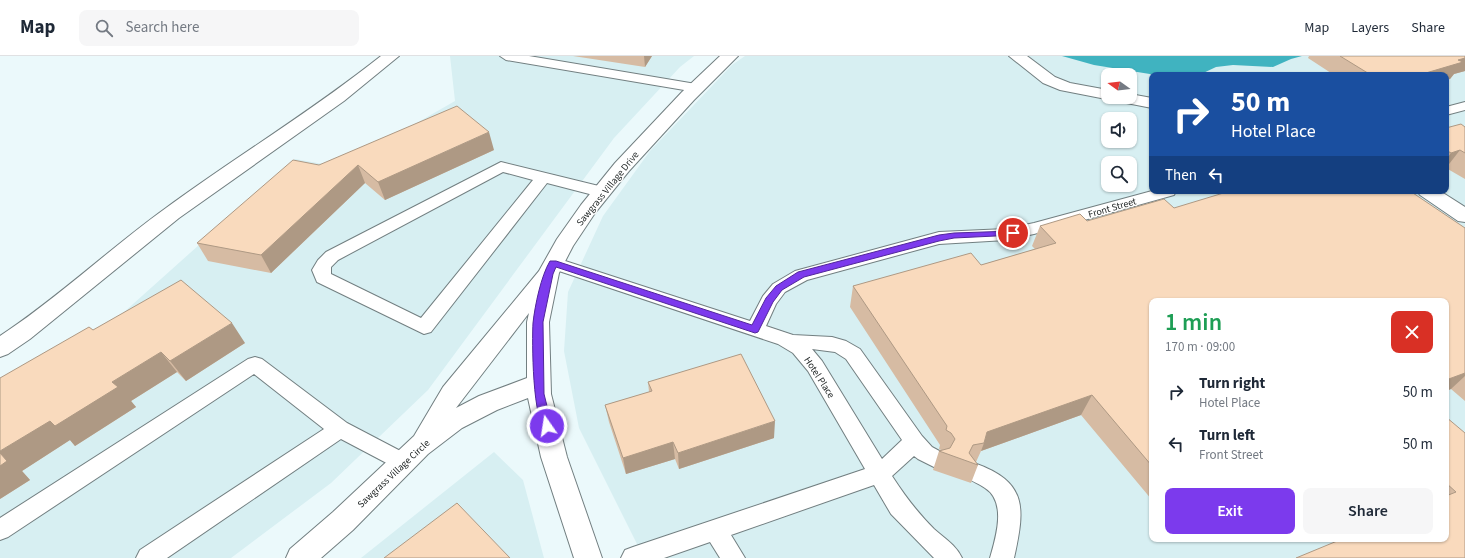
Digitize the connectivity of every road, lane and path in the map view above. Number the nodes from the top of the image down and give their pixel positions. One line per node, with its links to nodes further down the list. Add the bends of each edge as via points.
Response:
1 (391, 56): 19 (street, via 329,105 222,176 153,227 25,332)
2 (506, 56): 5 (lane)
3 (730, 56): 5 (street, Sawgrass Village Drive)
4 (1017, 56): 6 (street, via 1049,80 1066,87)
5 (696, 88): 12 (street, Sawgrass Village Drive)
6 (1101, 94)
7 (1137, 100): 8 (street)
8 (1149, 102)
9 (1465, 106): 10 (lane)
10 (1449, 110)
11 (543, 178): 11 (lane, via 501,167 332,256 321,270 323,278 424,327); 12 (lane)
12 (601, 192): 16 (street, Sawgrass Village Drive)
13 (1158, 194): 17 (lane, Front Street, via 1042,228 1013,233 954,235 801,275 779,288)
14 (1432, 194): 15 (street)
15 (1465, 216)
16 (551, 268): 17 (lane, Hotel Place); 20 (street, Sawgrass Village Drive, via 538,322); 23 (street, via 452,394)
17 (755, 329): 18 (lane, Hotel Place)
18 (790, 342): 22 (lane, via 828,343 846,347); 26 (lane, Hotel Place, via 800,348 815,366)
19 (0, 348)
20 (539, 383): 23 (street, Sawgrass Village Circle, via 488,403 453,421); 32 (street, Sawgrass Village Drive, via 539,394 554,457)
21 (340, 429): 23 (lane); 27 (lane, via 255,364); 30 (lane)
22 (915, 442): 24 (lane, via 925,453); 26 (lane)
23 (411, 454): 31 (street, Sawgrass Village Circle, via 343,521)
24 (936, 459)
25 (974, 472): 35 (lane, via 1000,486 1007,498)
26 (879, 474): 28 (lane); 29 (lane, Hotel Place, via 899,507)
27 (0, 530)
28 (715, 530): 33 (lane); 34 (lane)
29 (946, 557)
30 (148, 558)
31 (300, 558)
32 (588, 558)
33 (633, 558)
34 (733, 558)
35 (1002, 558)

